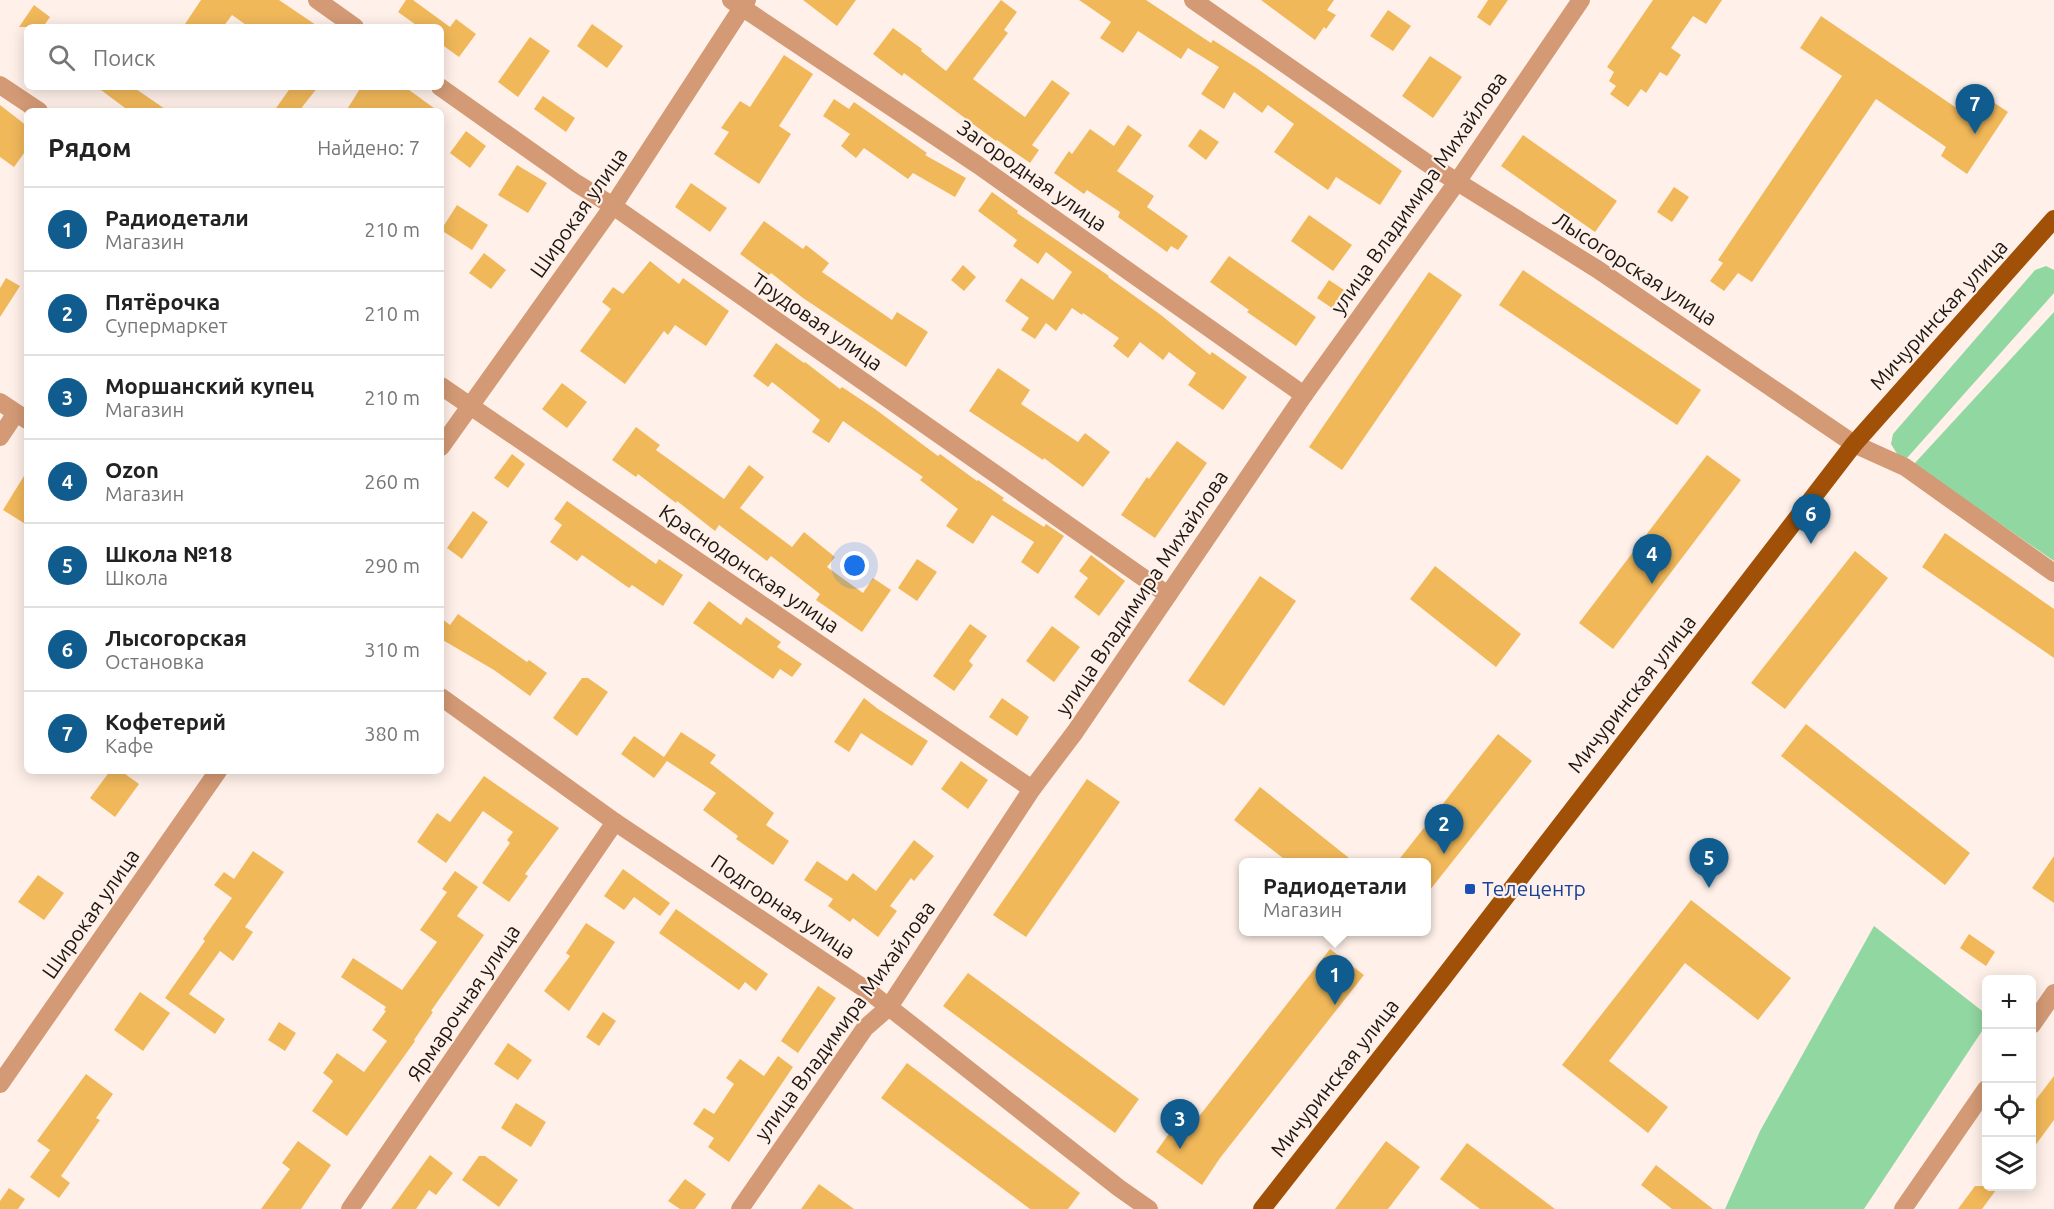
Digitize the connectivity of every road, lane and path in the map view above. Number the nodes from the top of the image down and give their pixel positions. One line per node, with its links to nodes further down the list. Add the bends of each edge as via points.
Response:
1 (317, 0): 5 (street)
2 (1193, 0): 9 (street, Лысогорская улица)
3 (1581, 0): 9 (street, улица Владимира Михайлова)
4 (740, 3): 10 (street, Широкая улица); 13 (street, Загородная улица)
5 (351, 24)
6 (0, 84): 8 (street)
7 (444, 90): 10 (street, Трудовая улица)
8 (35, 108)
9 (1457, 182): 13 (street, улица Владимира Михайлова); 19 (street, Лысогорская улица, via 1597,269)
10 (614, 206): 15 (street, Широкая улица); 21 (street, Трудовая улица)
11 (2054, 219): 19 (main road, Мичуринская улица)
12 (444, 388): 15 (street, Краснодонская улица)
13 (1304, 395): 21 (street, улица Владимира Михайлова)
14 (0, 402): 16 (street)
15 (469, 406): 18 (street, Широкая улица); 24 (street, Краснодонская улица)
16 (21, 417): 17 (street)
17 (0, 436)
18 (444, 443)
19 (1854, 444): 20 (street, Лысогорская улица, via 1905,467); 34 (main road, Мичуринская улица)
20 (2054, 573)
21 (1168, 595): 24 (street, улица Владимира Михайлова)
22 (444, 699): 25 (street, Подгорная улица)
23 (216, 774): 29 (street, Широкая улица)
24 (1032, 789): 27 (street, улица Владимира Михайлова)
25 (615, 822): 27 (street, Подгорная улица); 31 (street, Ярмарочная улица)
26 (2054, 993): 28 (street)
27 (889, 1007): 32 (street, улица Владимира Михайлова, via 865,1028); 33 (street, Подгорная улица)
28 (2036, 1018)
29 (0, 1084)
30 (1982, 1095): 35 (street)
31 (350, 1209)
32 (740, 1209)
33 (1149, 1209)
34 (1262, 1209)
35 (1903, 1209)

